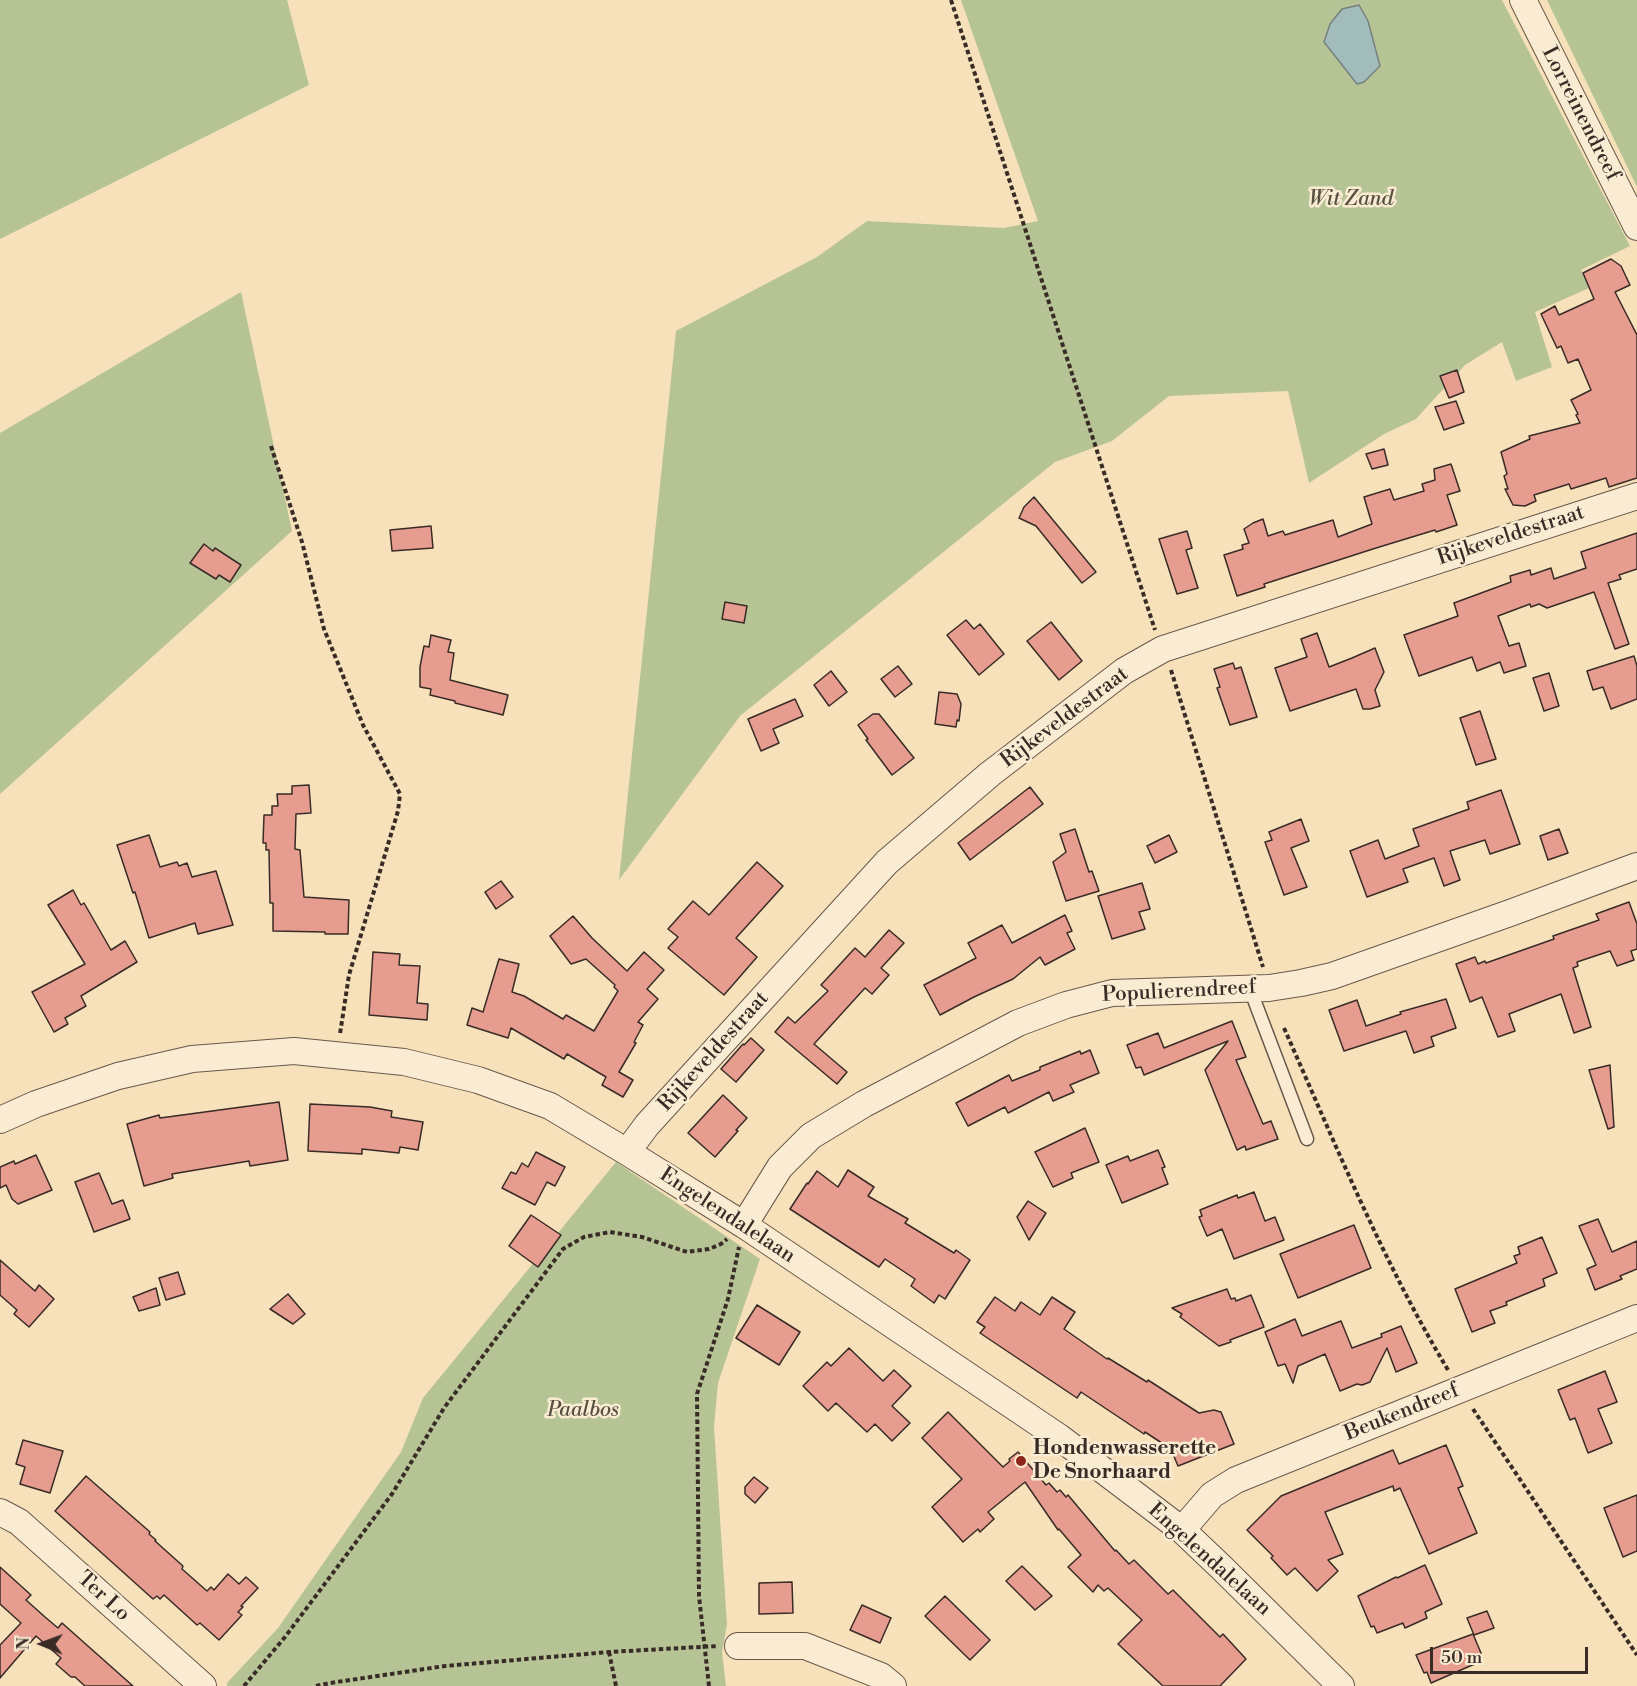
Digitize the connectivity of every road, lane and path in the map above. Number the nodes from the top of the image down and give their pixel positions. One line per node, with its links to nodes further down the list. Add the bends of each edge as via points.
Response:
1 (951, 0): 6 (path)
2 (1523, 0): 3 (street, Lorreinendreef)
3 (1637, 227)
4 (271, 446): 9 (path, via 302,542 324,629 363,725 400,794 349,975)
5 (1637, 496): 6 (street, Rijkeveldestraat)
6 (1163, 649): 8 (path, via 1214,805); 12 (street, Rijkeveldestraat, via 1124,671 990,774 886,862 647,1125)
7 (1637, 866): 8 (street, Populierendreef, via 1332,976)
8 (1259, 988): 11 (lane); 13 (street, Populierendreef, via 1113,993 1018,1023 811,1136 780,1167); 15 (path, via 1275,1008 1422,1326)
9 (337, 1055): 10 (street, Engelendalelaan, via 294,1051 192,1059 118,1076); 12 (street, Engelendalelaan, via 404,1062 478,1080 550,1106)
10 (0, 1120)
11 (1307, 1139)
12 (627, 1152): 13 (street, Engelendalelaan)
13 (744, 1225): 17 (street, Engelendalelaan, via 1059,1437); 19 (path, via 728,1299 697,1394 699,1596); 23 (path, via 722,1244 687,1252 642,1237 610,1232 584,1237 563,1249 444,1408 392,1494)
14 (1637, 1318): 15 (street, Beukendreef)
15 (1461, 1390): 17 (street, Beukendreef, via 1236,1479 1212,1495); 21 (path)
16 (0, 1512): 22 (street, Ter Lo, via 19,1522)
17 (1182, 1530): 28 (street, Engelendalelaan)
18 (738, 1646): 19 (path); 27 (street, via 805,1647 881,1676)
19 (706, 1647): 20 (path); 26 (path)
20 (609, 1652): 24 (path, via 445,1666); 25 (path)
21 (1637, 1655)
22 (203, 1686)
23 (244, 1686)
24 (316, 1686)
25 (616, 1686)
26 (709, 1686)
27 (893, 1686)
28 (1341, 1686)

